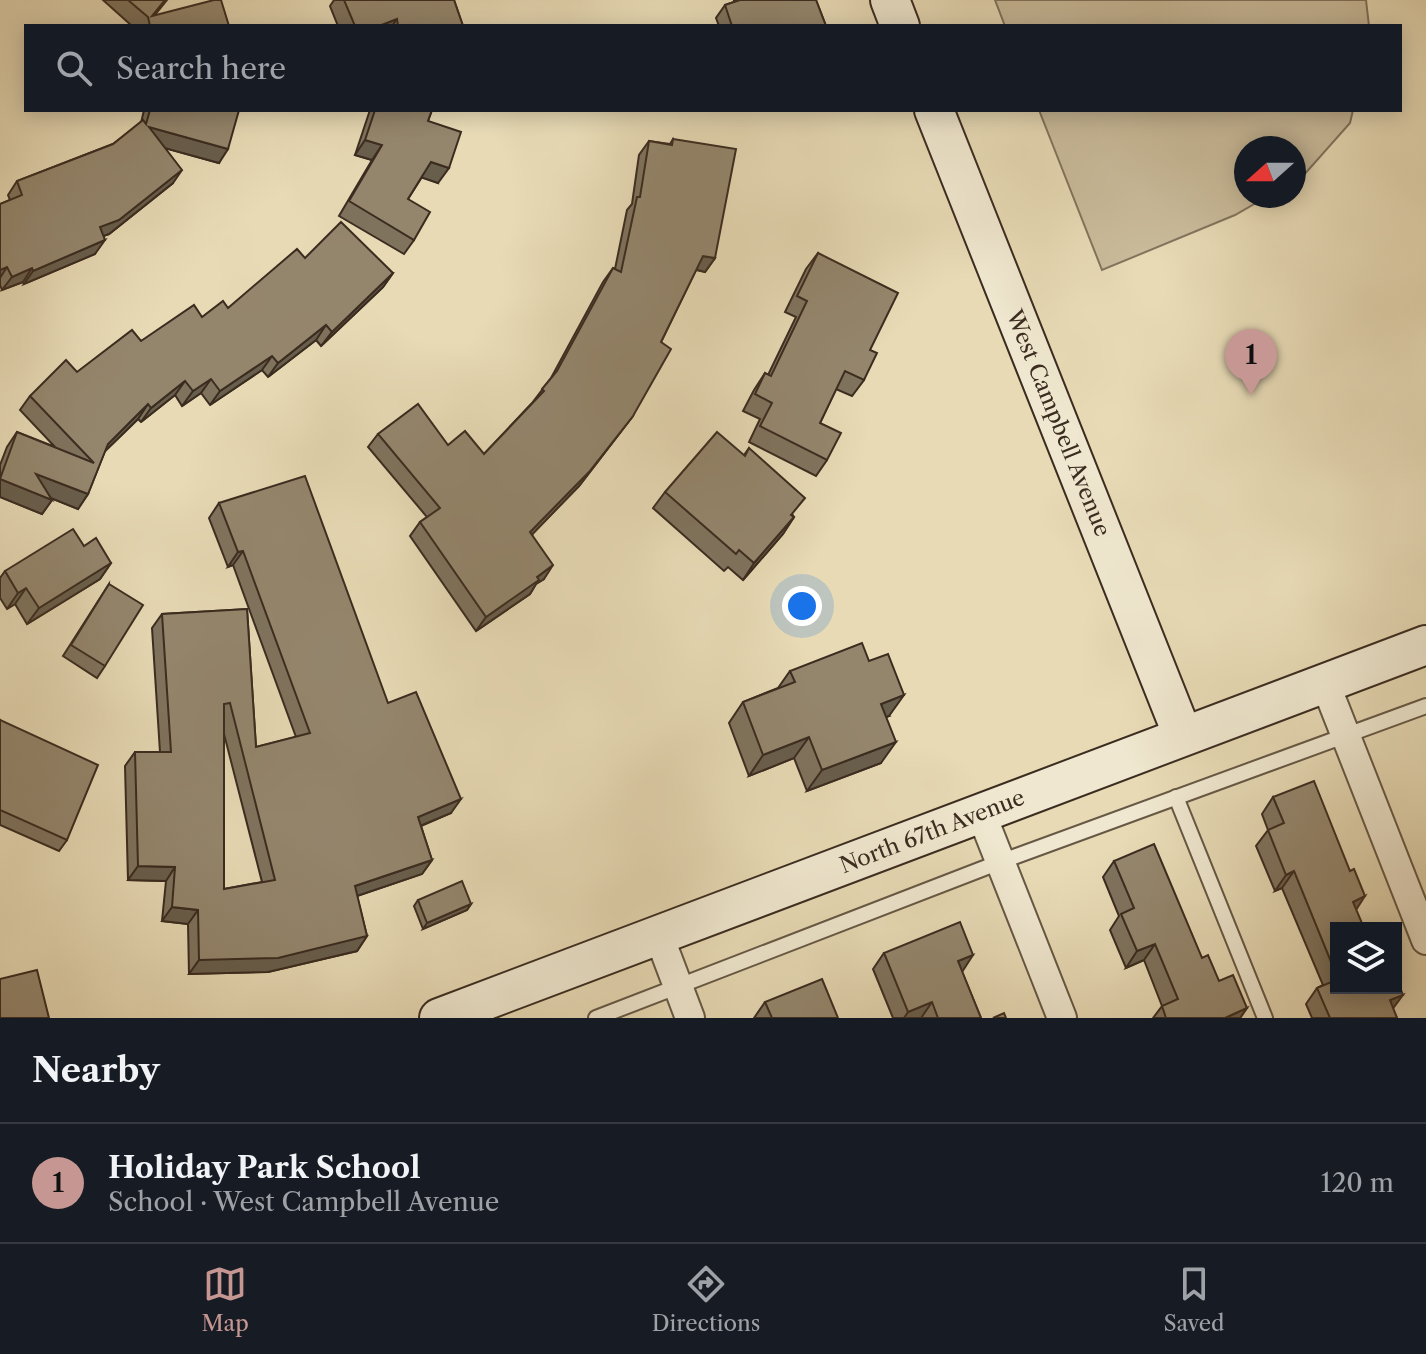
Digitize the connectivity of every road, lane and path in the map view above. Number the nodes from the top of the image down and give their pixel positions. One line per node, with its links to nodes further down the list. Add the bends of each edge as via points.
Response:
1 (890, 0): 2 (main road)
2 (899, 24)
3 (935, 112): 7 (main road, West Campbell Avenue)
4 (1426, 645): 5 (main road, North 67th Avenue)
5 (1325, 683): 7 (main road, North 67th Avenue); 8 (street)
6 (1426, 706): 8 (lane)
7 (1183, 736): 10 (main road, North 67th Avenue)
8 (1345, 737): 9 (lane); 13 (street)
9 (1176, 797): 11 (lane); 19 (lane)
10 (981, 813): 11 (street); 12 (main road, North 67th Avenue)
11 (1000, 862): 14 (lane); 18 (street)
12 (659, 936): 14 (street); 15 (main road, North 67th Avenue)
13 (1426, 940)
14 (677, 987): 16 (lane); 17 (street)
15 (439, 1018)
16 (596, 1018)
17 (690, 1018)
18 (1062, 1018)
19 (1265, 1018)

